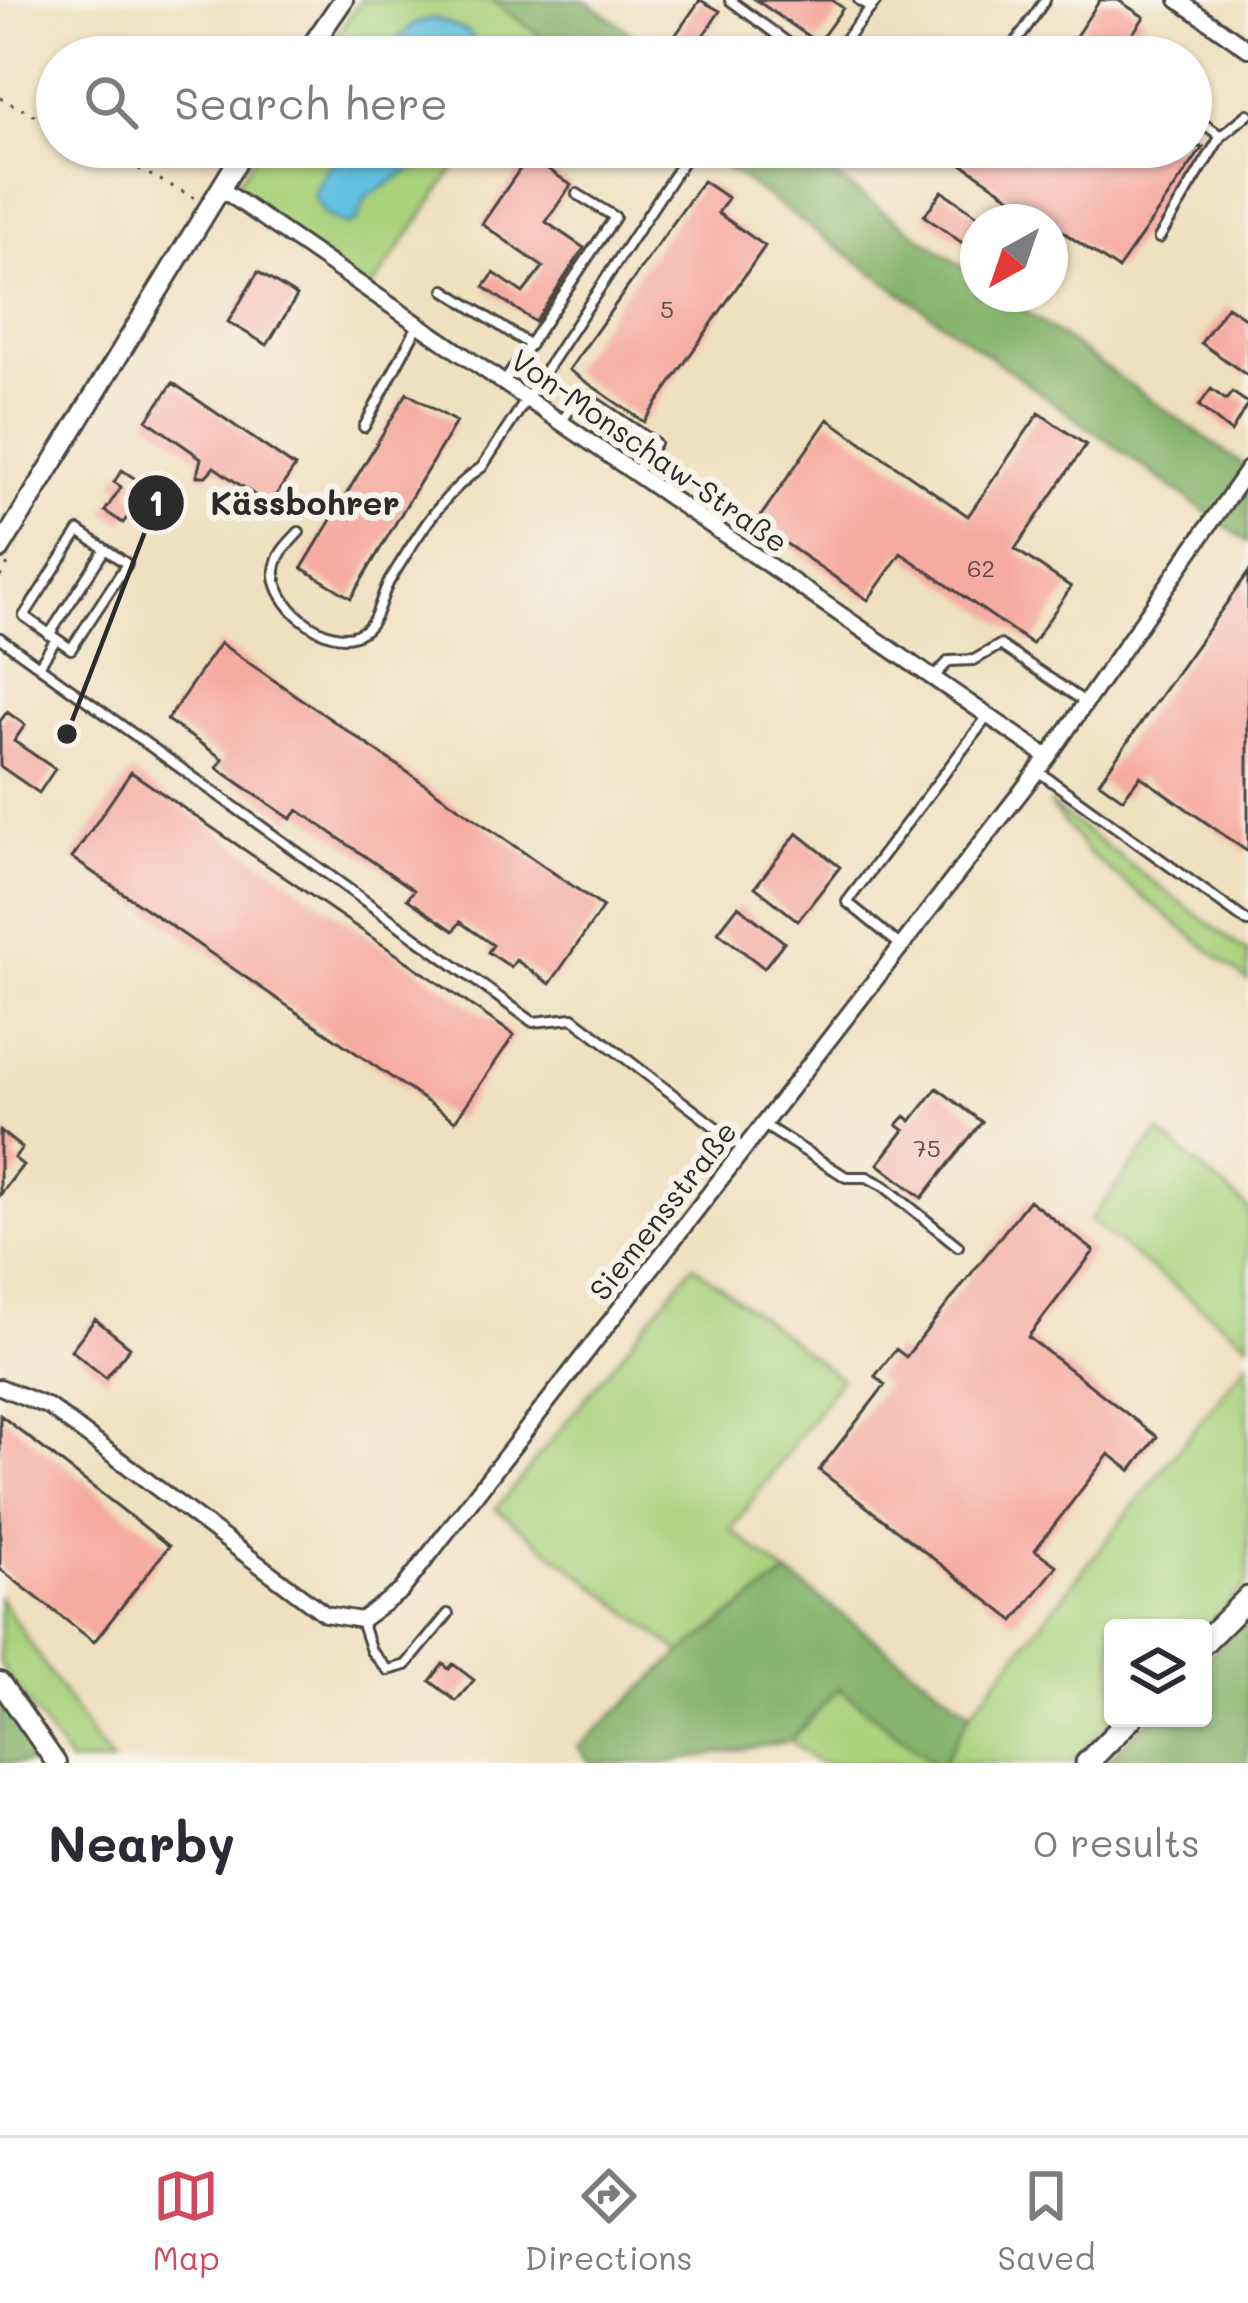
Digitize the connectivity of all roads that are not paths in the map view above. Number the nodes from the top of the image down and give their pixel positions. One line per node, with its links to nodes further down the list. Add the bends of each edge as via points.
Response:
1 (343, 0): 7 (street)
2 (730, 0): 8 (lane)
3 (859, 0): 6 (lane)
4 (1045, 0): 10 (lane)
5 (1178, 0): 11 (street)
6 (874, 4): 9 (lane)
7 (318, 36)
8 (779, 36)
9 (848, 36)
10 (1020, 36)
11 (1248, 49)
12 (1248, 114): 14 (lane)
13 (1212, 130): 14 (lane)
14 (1222, 136): 15 (lane)
15 (1212, 152)
16 (233, 168): 20 (street)
17 (679, 168): 26 (lane)
18 (1202, 168): 21 (lane)
19 (577, 194): 24 (lane, via 615,217)
20 (215, 196): 23 (street, Von-Monschaw-Straße); 31 (street)
21 (1159, 238)
22 (445, 290): 24 (lane)
23 (419, 324): 25 (street, Von-Monschaw-Straße); 28 (lane)
24 (530, 344): 25 (lane)
25 (504, 383): 26 (street, Von-Monschaw-Straße)
26 (526, 398): 27 (street, Von-Monschaw-Straße); 32 (lane, via 482,467 448,495 362,633 337,638 283,600 275,581 279,555)
27 (561, 422): 30 (street, Von-Monschaw-Straße); 30 (lane, via 580,393 655,443)
28 (364, 427)
29 (1248, 469): 39 (street, Siemensstraße)
30 (634, 474): 38 (street, Von-Monschaw-Straße)
31 (6, 527): 33 (street)
32 (299, 532)
33 (0, 549)
34 (105, 549): 35 (lane); 35 (lane, via 127,564 71,650); 35 (lane, via 79,531 24,616)
35 (53, 637): 37 (lane)
36 (0, 638): 37 (lane)
37 (39, 666): 46 (lane, via 533,1022 572,1018)
38 (933, 677): 39 (lane, via 949,661 974,660 1000,645); 40 (street, Von-Monschaw-Straße)
39 (1086, 703): 41 (street, Siemensstraße)
40 (988, 716): 41 (street, Von-Monschaw-Straße); 44 (lane, via 847,902)
41 (1048, 757): 42 (street, Siemensstraße)
42 (1037, 771): 43 (lane); 44 (street, Siemensstraße)
43 (1248, 922)
44 (902, 946): 45 (street, Siemensstraße)
45 (763, 1124): 46 (street, Siemensstraße); 47 (lane, via 846,1177 884,1186)
46 (743, 1148): 51 (street, Siemensstraße, via 400,1591)
47 (958, 1246)
48 (0, 1387): 51 (street, via 50,1407 325,1614)
49 (1248, 1598): 52 (main road)
50 (448, 1614): 51 (lane, via 406,1665 388,1670)
51 (361, 1620)
52 (1212, 1634)
53 (0, 1682): 55 (street)
54 (1122, 1727): 56 (main road)
55 (56, 1763)
56 (1087, 1763)

